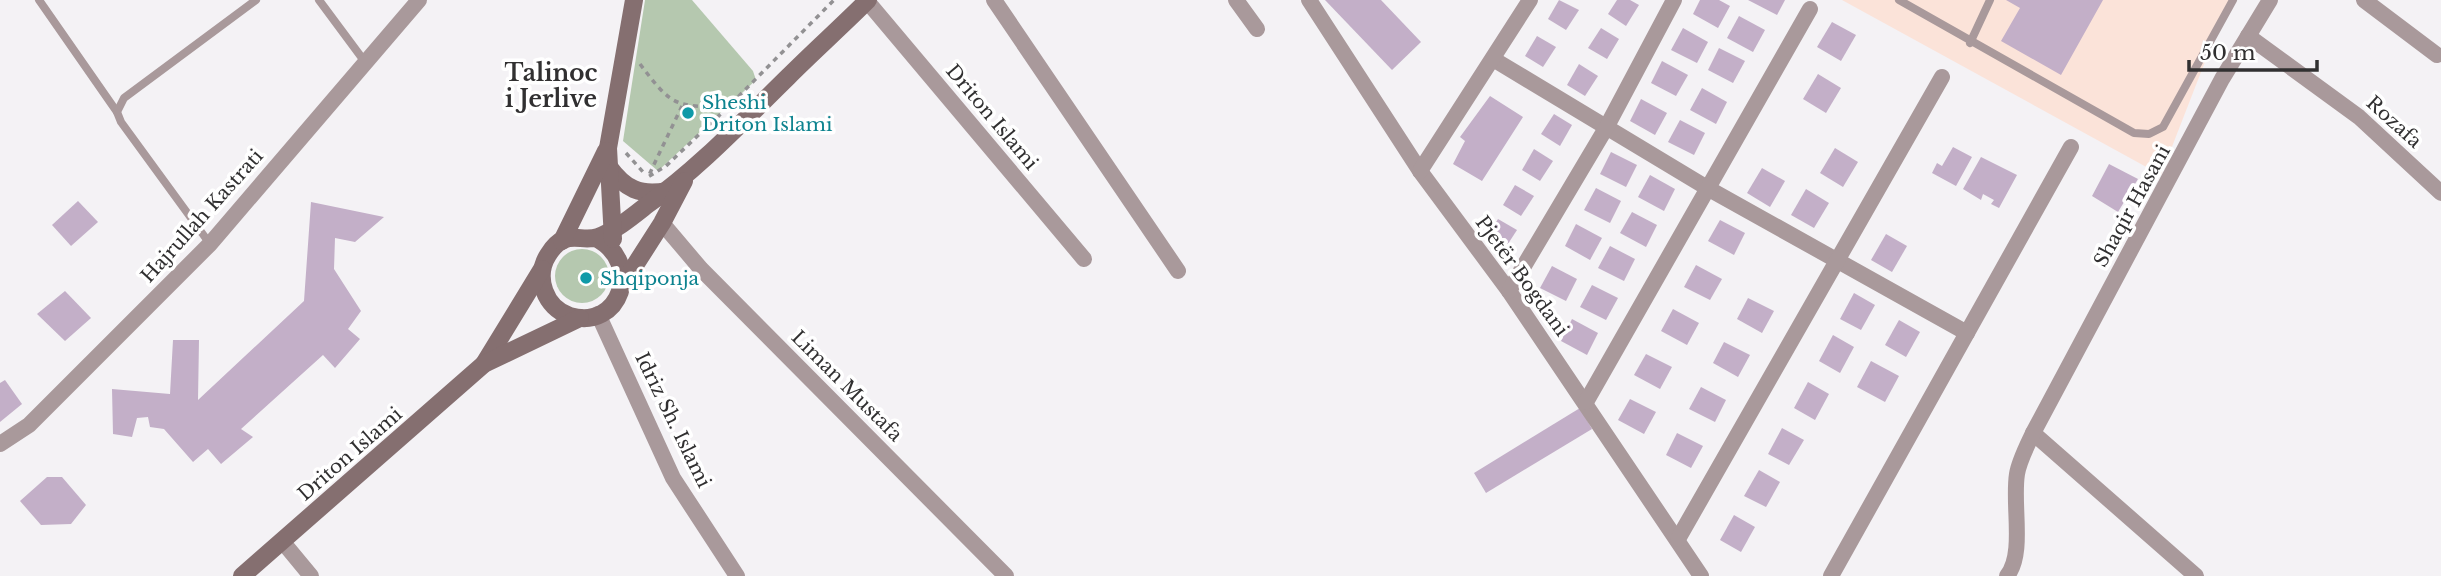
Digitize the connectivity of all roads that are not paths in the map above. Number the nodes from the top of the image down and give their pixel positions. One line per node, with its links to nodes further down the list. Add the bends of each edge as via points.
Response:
1 (39, 0): 25 (lane)
2 (256, 0): 25 (lane, via 124,97)
3 (319, 0): 23 (lane)
4 (419, 0): 23 (street, Hajrullah Kastrati)
5 (634, 0): 28 (street)
6 (994, 0): 44 (street)
7 (1236, 0): 18 (street)
8 (1309, 0): 30 (street, Pjetër Bogdani)
9 (1530, 0): 22 (street)
10 (1674, 0): 26 (street)
11 (1899, 0): 20 (lane)
12 (1990, 0): 20 (lane)
13 (2233, 0): 20 (lane, via 2162,127 2149,134 2134,133)
14 (2270, 0): 19 (street, Shaqir Hasani)
15 (2364, 0): 21 (street)
16 (868, 1): 31 (street, Driton Islami); 41 (street, Driton Islami)
17 (1810, 9): 32 (street)
18 (1256, 29)
19 (2248, 36): 34 (street, Rozafa, via 2359,117); 52 (street, Shaqir Hasani)
20 (1970, 43)
21 (2437, 55)
22 (1493, 59): 26 (street); 30 (street)
23 (365, 62): 39 (street, Hajrullah Kastrati)
24 (1942, 77): 42 (street)
25 (117, 112): 39 (lane)
26 (1606, 128): 32 (street); 46 (street)
27 (2071, 147): 49 (street)
28 (608, 148): 29 (street); 38 (street)
29 (608, 167): 33 (street, via 636,192); 36 (street)
30 (1420, 171): 46 (street, Pjetër Bogdani)
31 (686, 178): 33 (street, Driton Islami); 35 (street, Driton Islami)
32 (1709, 189): 42 (street); 51 (street)
33 (667, 191): 36 (street, Driton Islami)
34 (2441, 193)
35 (662, 223): 45 (street, Driton Islami); 59 (street, Liman Mustafa, via 701,269)
36 (612, 229): 37 (street, Driton Islami); 40 (street)
37 (596, 238): 38 (street, Driton Islami); 40 (street)
38 (562, 241): 43 (street, Driton Islami)
39 (210, 244): 53 (street, Hajrullah Kastrati, via 29,425)
40 (615, 251): 45 (street)
41 (1084, 259)
42 (1839, 260): 49 (street); 54 (street)
43 (542, 269): 48 (street, via 550,302); 50 (street, Driton Islami)
44 (1178, 271)
45 (623, 284): 47 (street, Driton Islami, via 612,305)
46 (1509, 291): 51 (street, Pjetër Bogdani)
47 (598, 314): 48 (street, Driton Islami); 58 (street, Idriz Sh. Islami, via 673,478)
48 (580, 318): 50 (street, Driton Islami)
49 (1968, 333): 61 (street)
50 (484, 364): 55 (street, Driton Islami)
51 (1586, 402): 54 (street, Pjetër Bogdani)
52 (2033, 433): 62 (street, Shaqir Hasani, via 2017,471 2014,515 2018,541 2014,567); 63 (street)
53 (0, 444)
54 (1678, 539): 60 (street, Pjetër Bogdani)
55 (282, 541): 56 (street, Driton Islami); 57 (street)
56 (242, 576)
57 (310, 576)
58 (737, 576)
59 (1006, 576)
60 (1701, 576)
61 (1831, 576)
62 (2007, 576)
63 (2196, 576)

